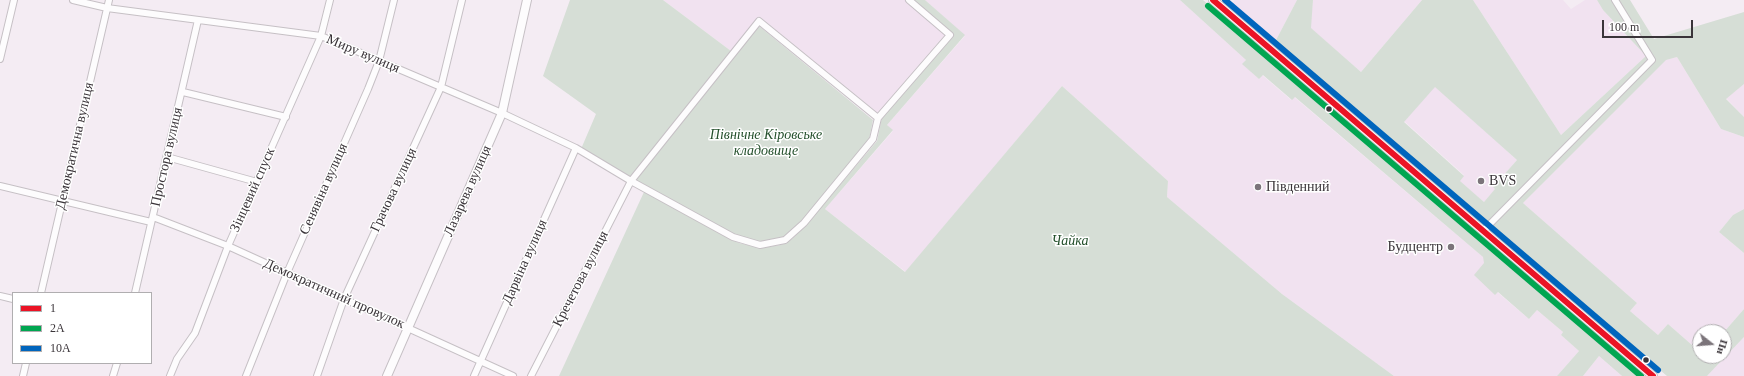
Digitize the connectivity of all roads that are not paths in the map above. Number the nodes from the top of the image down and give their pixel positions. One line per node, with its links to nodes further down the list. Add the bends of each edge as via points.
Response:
1 (14, 0): 14 (street)
2 (73, 0): 11 (street, Миру вулиця)
3 (109, 0): 11 (street, Демократична вулиця)
4 (330, 0): 13 (street, Зінцевий спуск)
5 (394, 0): 15 (street, Сенявіна вулиця)
6 (462, 0): 16 (street, Грачова вулиця)
7 (528, 0): 18 (street, Лазарева вулиця)
8 (909, 0): 20 (street, via 950,35)
9 (1212, 0): 28 (street)
10 (1615, 0): 28 (street, via 1652,60)
11 (108, 8): 12 (street, Миру вулиця); 26 (street, Демократична вулиця)
12 (198, 20): 13 (street, Миру вулиця); 17 (street, Простора вулиця)
13 (321, 36): 15 (street, Миру вулиця); 19 (street, Зінцевий спуск)
14 (0, 60)
15 (378, 61): 16 (street, Миру вулиця); 30 (street, Сенявіна вулиця)
16 (442, 87): 18 (street, Миру вулиця); 35 (street, Грачова вулиця)
17 (183, 92): 19 (street); 22 (street, Простора вулиця)
18 (502, 113): 21 (street, Миру вулиця); 36 (street, Лазарева вулиця)
19 (286, 117): 23 (street, Зінцевий спуск)
20 (878, 118): 24 (street, Миру вулиця, via 874,139 808,218 790,237 780,243 760,245 740,240); 24 (street, Кречетова вулиця, via 759,21)
21 (576, 148): 24 (street, Миру вулиця); 37 (street, Дарвіна вулиця)
22 (167, 157): 23 (street); 27 (street, Простора вулиця)
23 (257, 182): 29 (street, Зінцевий спуск)
24 (630, 182): 48 (street, Кречетова вулиця)
25 (0, 186): 26 (street, Демократичний провулок)
26 (62, 200): 27 (street, Демократичний провулок); 31 (street, Демократична вулиця)
27 (152, 220): 29 (street, Демократичний провулок); 32 (street, Простора вулиця)
28 (1483, 231): 49 (street)
29 (228, 246): 30 (street, Демократичний провулок); 42 (street, Зінцевий спуск, via 195,333 177,359)
30 (287, 273): 35 (street, Демократичний провулок); 43 (street, Сенявіна вулиця)
31 (41, 292)
32 (135, 292)
33 (0, 296): 34 (street)
34 (12, 299)
35 (344, 299): 36 (street, Демократичний провулок); 44 (street, Грачова вулиця)
36 (408, 328): 37 (street, Демократичний провулок); 45 (street, Лазарева вулиця)
37 (480, 361): 46 (street, Дарвіна вулиця); 47 (street, Демократичний провулок)
38 (26, 364): 40 (street)
39 (117, 364): 41 (street)
40 (23, 376)
41 (113, 376)
42 (170, 376)
43 (246, 376)
44 (317, 376)
45 (387, 376)
46 (474, 376)
47 (513, 376)
48 (531, 376)
49 (1653, 376)

